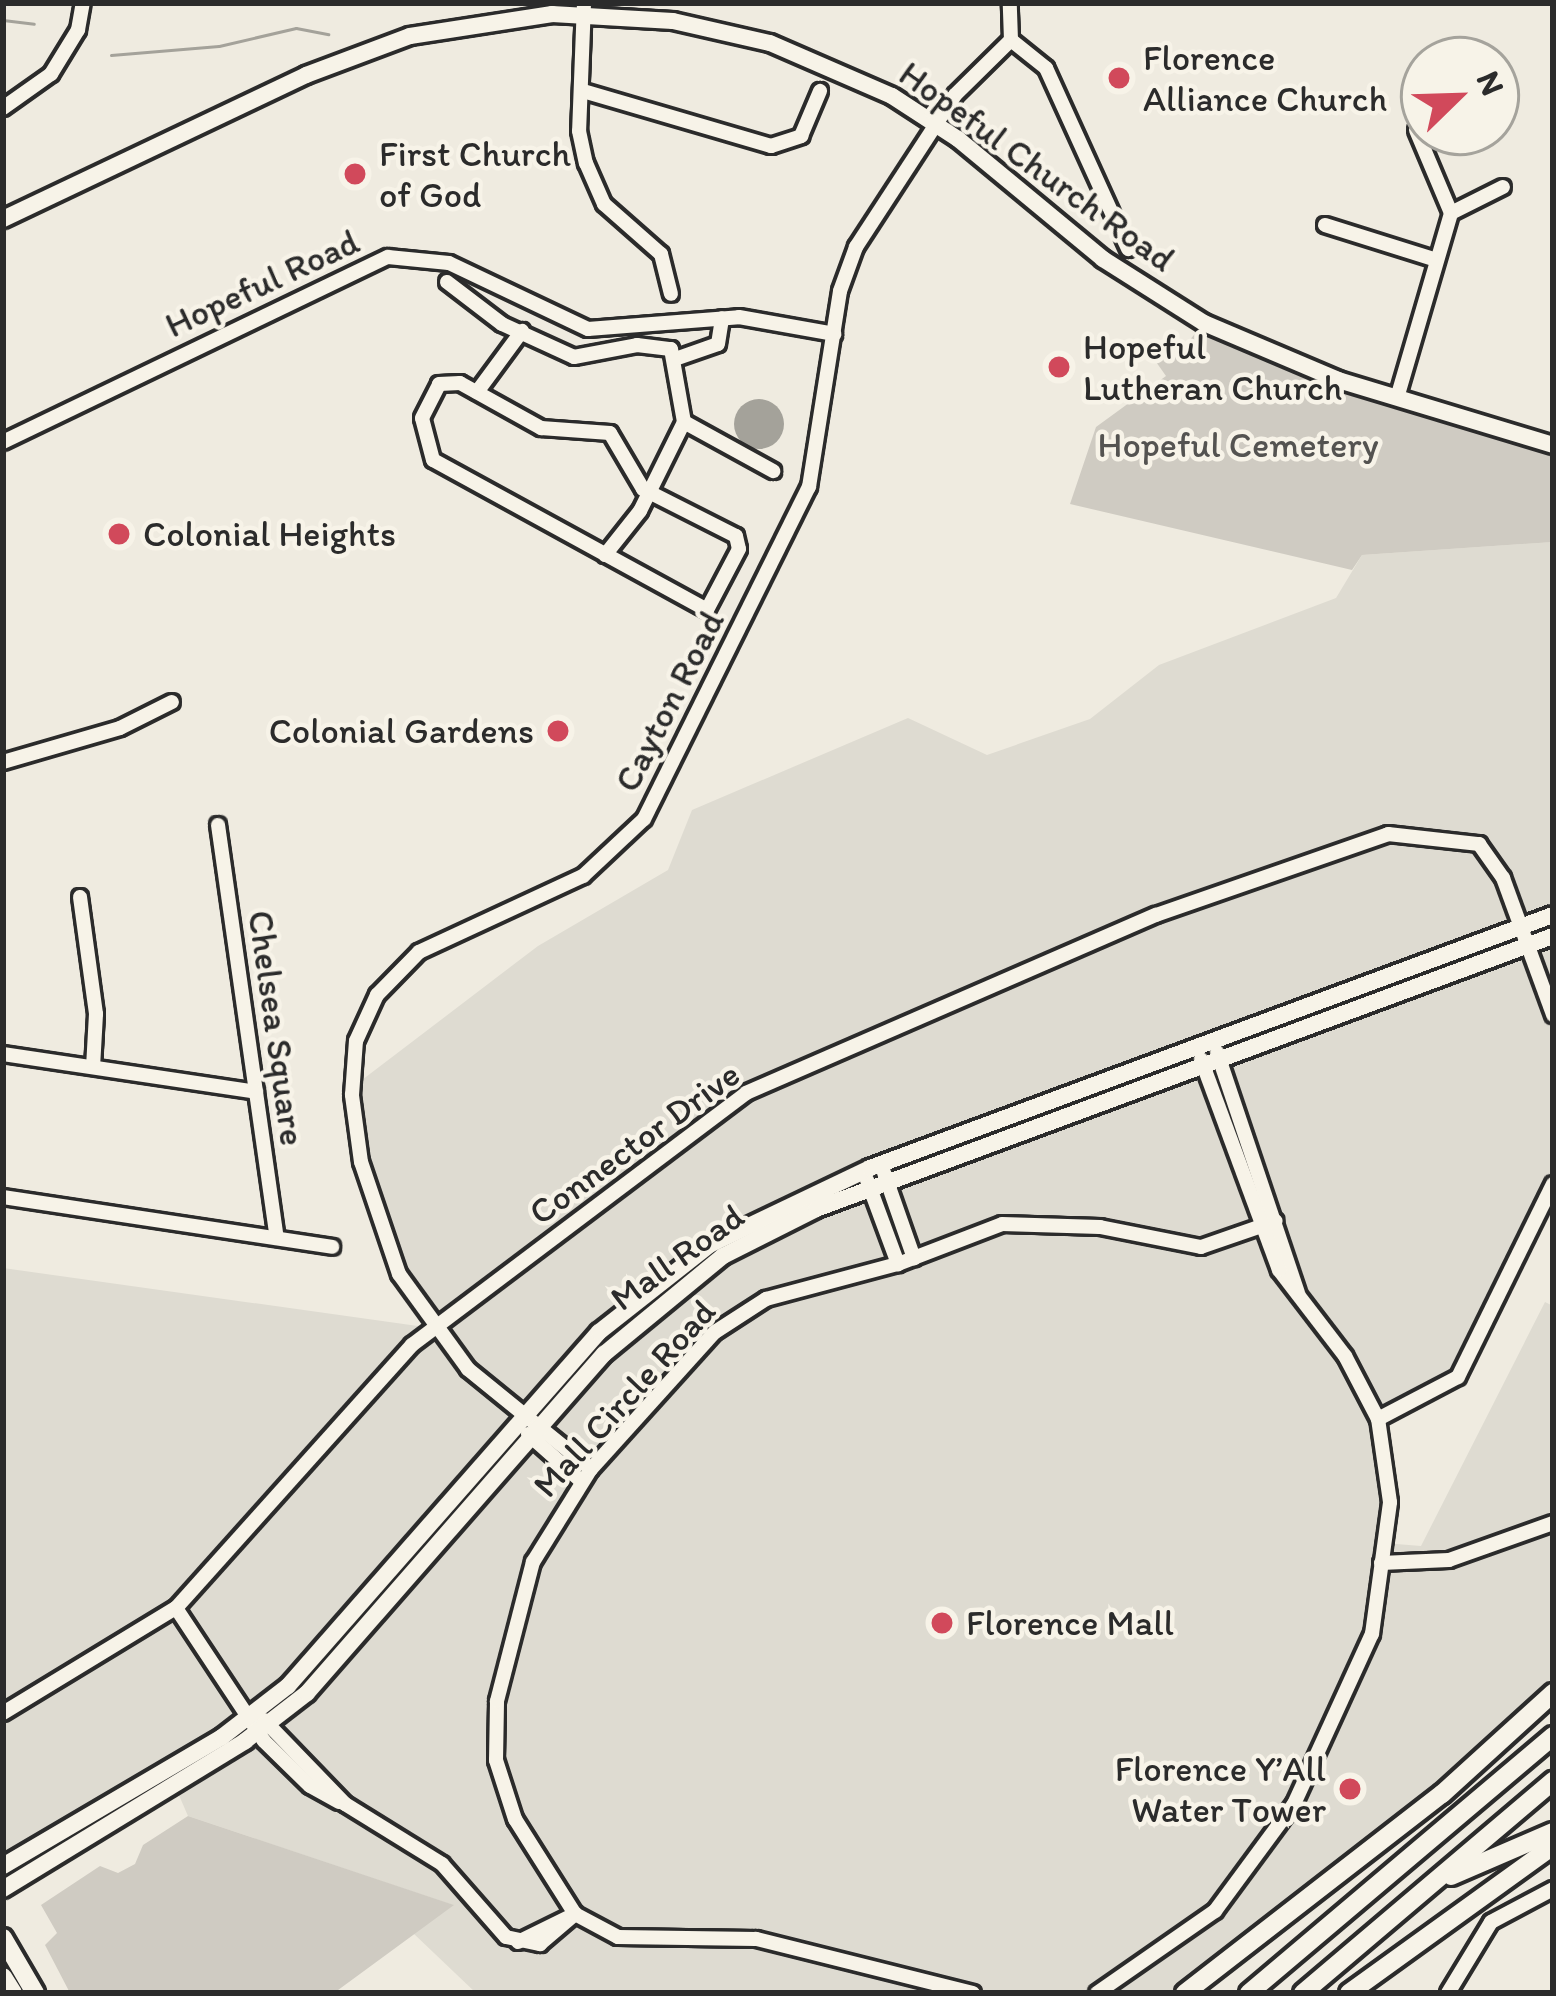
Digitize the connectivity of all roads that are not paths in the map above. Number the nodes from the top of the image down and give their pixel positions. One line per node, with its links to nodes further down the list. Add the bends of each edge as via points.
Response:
1 (83, 3): 7 (street, via 62,60)
2 (1010, 3): 4 (street)
3 (584, 8): 5 (street); 8 (main road, Hopeful Church Road, via 770,43 853,76); 12 (main road, Hopeful Church Road, via 475,22 378,46)
4 (1011, 40): 8 (street, Cayton Road); 14 (street, via 1046,68)
5 (583, 91): 6 (street, via 771,146 801,136); 17 (street, via 579,131 593,186 661,254)
6 (820, 91)
7 (3, 108)
8 (936, 123): 20 (street, Cayton Road, via 856,247); 23 (main road, Hopeful Church Road, via 1103,259 1204,323)
9 (1426, 156): 11 (street)
10 (1503, 187): 11 (street)
11 (1450, 213): 15 (street)
12 (3, 219)
13 (1325, 225): 15 (street)
14 (1128, 249)
15 (1437, 260): 23 (street)
16 (447, 282): 19 (street)
17 (671, 294)
18 (722, 318): 20 (street, Hopeful Road); 21 (street, via 718,344); 25 (street, Hopeful Road, via 588,328 449,263 388,257)
19 (522, 331): 21 (street, via 574,357 637,345 667,347); 22 (street)
20 (833, 334): 51 (street, Cayton Road, via 809,487 644,819 584,876 418,952 390,977 361,1026 352,1095 367,1190 399,1274)
21 (678, 358): 24 (street)
22 (477, 392): 28 (street, via 541,428 610,434); 29 (street, via 439,384 422,418 433,460)
23 (1397, 398): 26 (main road, Hopeful Church Road)
24 (684, 422): 27 (street); 28 (street)
25 (3, 442)
26 (1553, 446)
27 (773, 471)
28 (651, 492): 29 (street); 29 (street, via 736,536 739,549 707,610)
29 (605, 555)
30 (172, 702): 31 (street, via 120,728)
31 (3, 762)
32 (218, 825): 41 (street, Chelsea Square)
33 (80, 897): 40 (street, via 97,1014)
34 (1553, 915): 35 (main road, Mall Road)
35 (1523, 936): 36 (main road, Mall Road); 37 (street); 39 (main road, Mall Road); 51 (street, Connector Drive, via 1503,878 1479,844 1388,834 1156,915 746,1093)
36 (1553, 936)
37 (1553, 1016)
38 (3, 1054): 40 (street)
39 (1209, 1055): 42 (main road, Mall Road); 44 (main road, Mall Road); 46 (street)
40 (93, 1067): 41 (street)
41 (256, 1092): 47 (street, Chelsea Square)
42 (872, 1167): 44 (street); 52 (main road, Mall Road, via 752,1219 676,1268 599,1332)
43 (1553, 1184): 53 (street, via 1458,1377)
44 (879, 1186): 49 (street); 50 (street); 54 (main road, Mall Road, via 763,1234 684,1283)
45 (3, 1197): 47 (street)
46 (1269, 1224): 49 (street, Mall Circle Road, via 1201,1247 1028,1222 979,1231); 53 (street, via 1299,1298 1346,1355)
47 (277, 1238): 48 (street)
48 (332, 1247)
49 (914, 1258): 50 (street, Mall Circle Road)
50 (898, 1264): 55 (street, Mall Circle Road, via 783,1292 731,1318)
51 (434, 1329): 52 (street, Cayton Road); 58 (street, Connector Drive)
52 (521, 1418): 54 (street); 61 (main road, Mall Road)
53 (1378, 1419): 57 (street, via 1391,1479)
54 (534, 1431): 55 (street); 61 (main road, Mall Road, via 331,1667)
55 (586, 1476): 70 (street, Mall Circle Road, via 548,1531 525,1585 495,1727 506,1799)
56 (1553, 1523): 57 (street, via 1449,1560)
57 (1381, 1564): 76 (street, via 1372,1634 1266,1850 1186,1937)
58 (176, 1608): 60 (street, Connector Drive); 61 (street)
59 (1553, 1693): 77 (highway, via 1442,1794)
60 (3, 1713)
61 (260, 1723): 66 (main road, Mall Road); 68 (main road, Mall Road); 70 (street, via 310,1786 442,1864 518,1942)
62 (1553, 1736): 78 (highway)
63 (1553, 1781): 67 (highway)
64 (1553, 1832): 67 (highway)
65 (1553, 1846): 80 (highway)
66 (3, 1866)
67 (1430, 1885): 79 (highway)
68 (3, 1889)
69 (1553, 1889): 81 (street, via 1491,1922)
70 (575, 1914): 75 (street, via 618,1937 756,1939)
71 (3, 1938): 74 (highway)
72 (3, 1977): 73 (highway)
73 (13, 1993)
74 (35, 1993)
75 (973, 1993)
76 (1097, 1993)
77 (1185, 1993)
78 (1249, 1993)
79 (1303, 1993)
80 (1349, 1993)
81 (1448, 1993)

